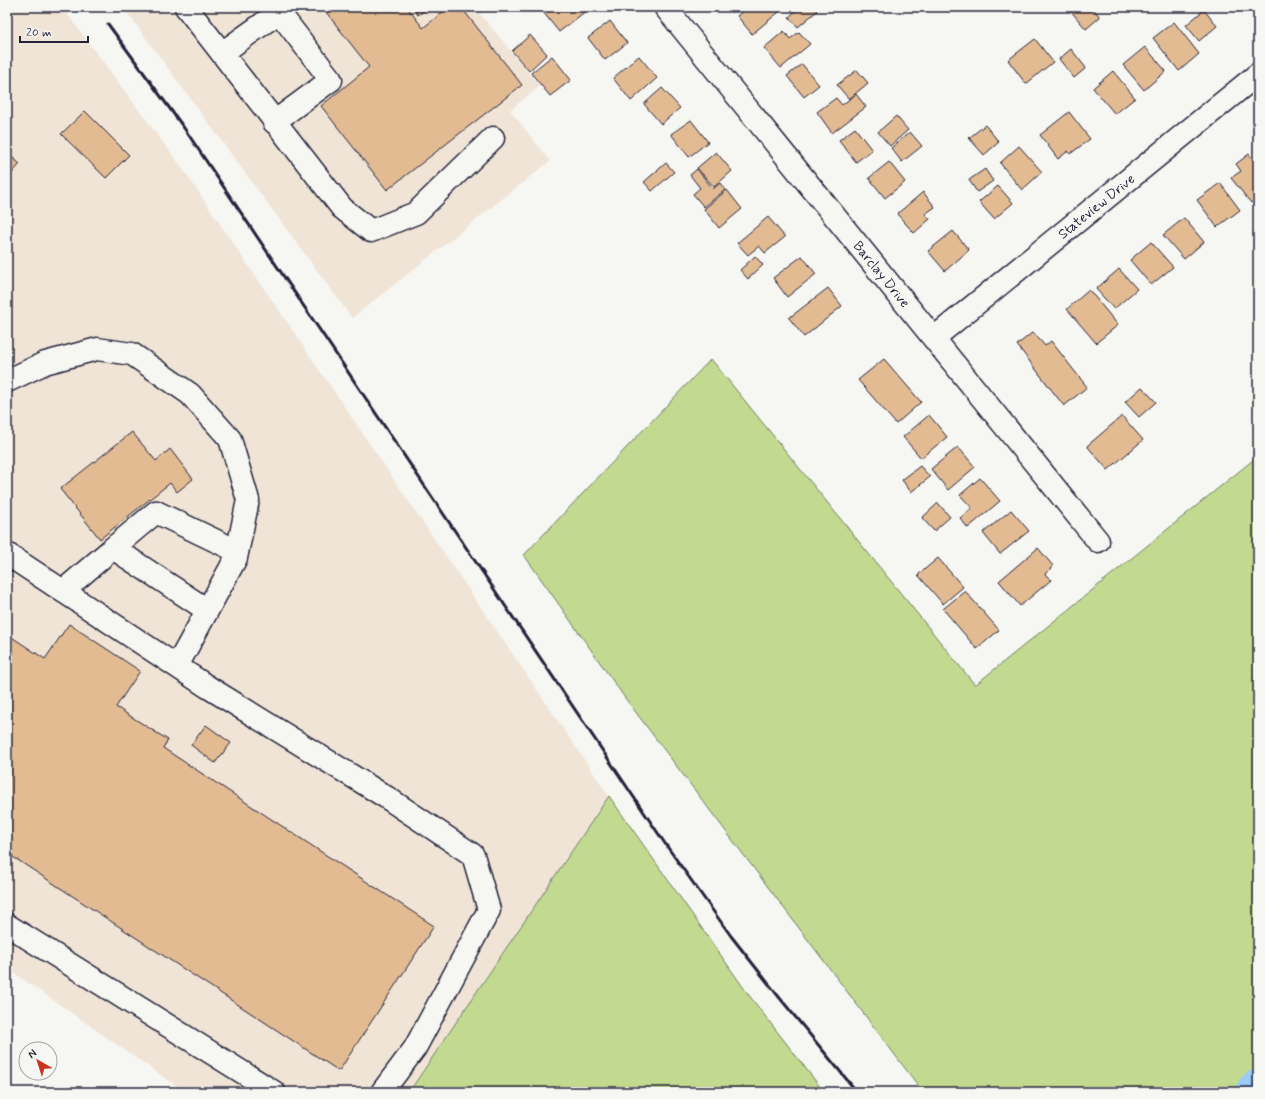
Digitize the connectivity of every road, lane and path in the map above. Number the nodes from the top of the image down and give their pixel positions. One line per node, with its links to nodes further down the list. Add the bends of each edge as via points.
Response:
1 (186, 7): 4 (street)
2 (669, 8): 8 (street, Barclay Drive)
3 (277, 9): 4 (street); 6 (street, via 331,80)
4 (222, 53): 6 (street)
5 (1258, 74): 8 (street, Stateview Drive)
6 (274, 122): 7 (street, via 342,208 371,231 416,213)
7 (493, 138)
8 (934, 338): 10 (street, Barclay Drive)
9 (7, 381): 12 (street, via 44,363 97,350 132,354 190,394 230,439 248,500)
10 (1098, 541)
11 (113, 548): 12 (street, via 156,512); 14 (street); 15 (street)
12 (237, 551): 15 (street, via 236,558)
13 (7, 554): 14 (street)
14 (63, 591): 16 (street)
15 (207, 610): 16 (street)
16 (177, 666): 19 (street, via 386,797 473,855 489,910 415,1048)
17 (7, 925): 18 (street)
18 (274, 1092)
19 (382, 1092)

